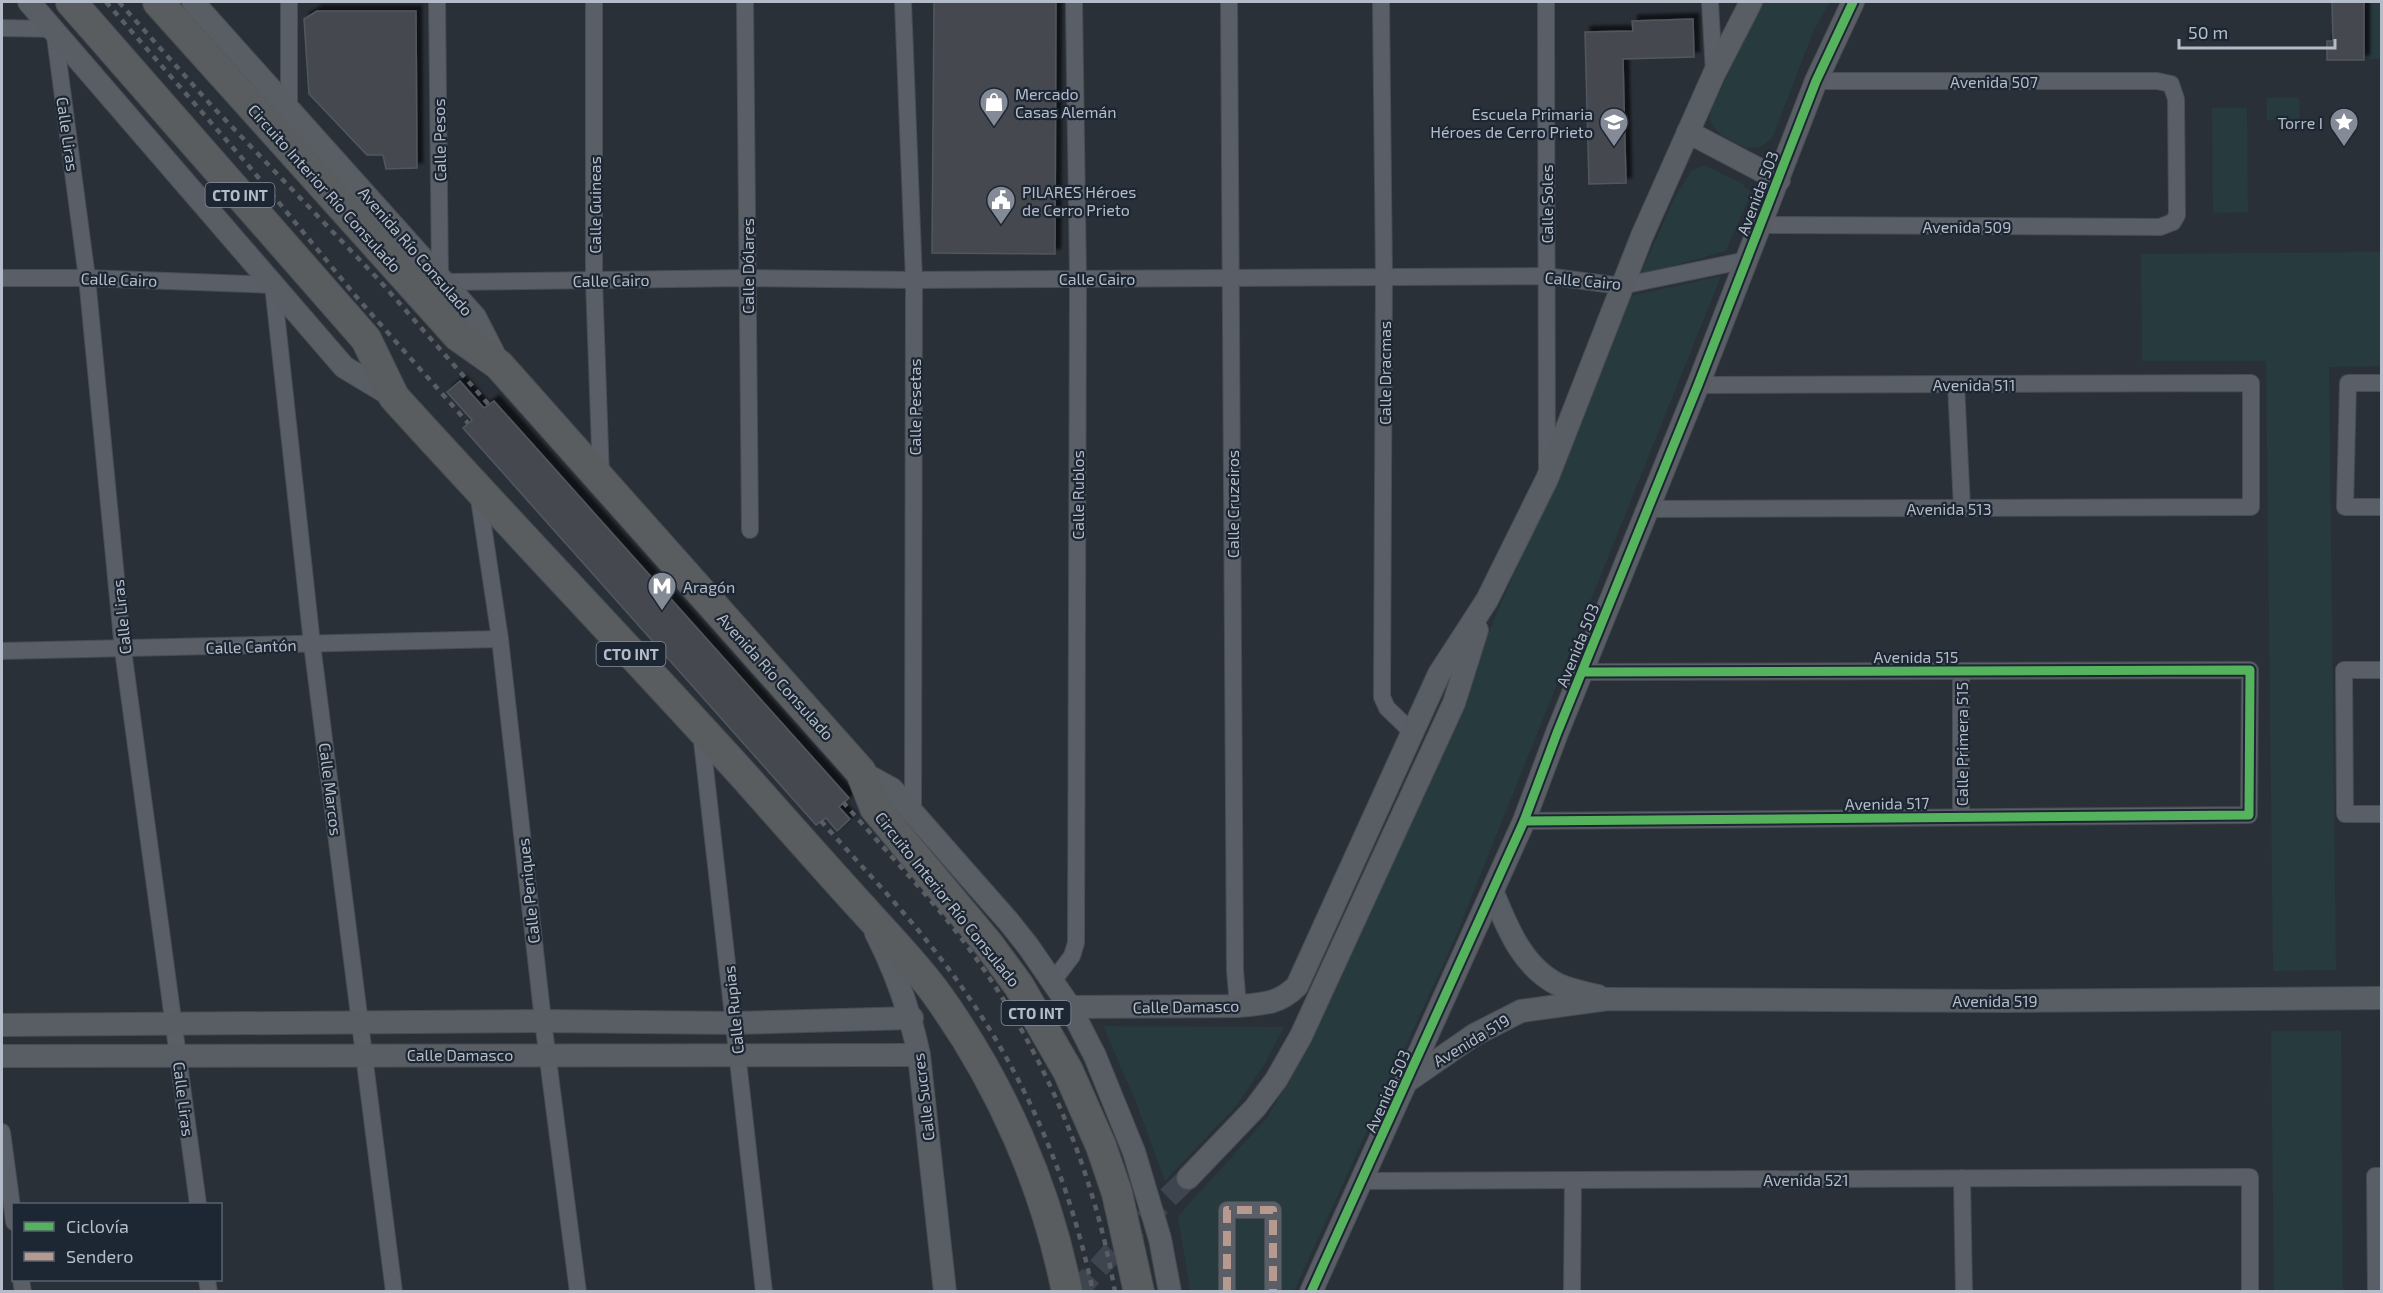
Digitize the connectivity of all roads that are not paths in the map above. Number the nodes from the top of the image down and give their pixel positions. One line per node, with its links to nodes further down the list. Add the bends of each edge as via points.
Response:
1 (29, 2): 18 (street, CTO INT)
2 (71, 2): 43 (highway, CTO INT, via 366,339)
3 (158, 2): 39 (highway, Circuito Interior Río Consulado / CTO INT, via 458,336)
4 (193, 2): 21 (street, Avenida Río Consulado / CTO INT)
5 (289, 2): 21 (street)
6 (438, 2): 34 (street, Calle Pesos)
7 (594, 2): 35 (street, Calle Guineas)
8 (746, 2): 31 (street, Calle Dólares)
9 (903, 2): 36 (street, Calle Pesetas)
10 (1074, 2): 32 (street, Calle Rublos)
11 (1229, 2): 33 (street, Calle Cruzeiros)
12 (1381, 2): 28 (street, Calle Dracmas)
13 (1546, 2): 27 (street, Calle Soles)
14 (1710, 2): 19 (street)
15 (1751, 2): 19 (street)
16 (1853, 2): 20 (street, Avenida 503)
17 (2, 28): 18 (street)
18 (54, 29): 30 (street, Calle Liras); 37 (street, CTO INT)
19 (1714, 74): 22 (street)
20 (1816, 81): 23 (street, Avenida 503); 24 (street, Avenida 507, via 2170,84 2176,99 2178,208)
21 (289, 107): 34 (street, Avenida Río Consulado / CTO INT)
22 (1688, 132): 23 (street); 38 (street)
23 (1779, 180): 25 (street, Avenida 503)
24 (2173, 222): 25 (street, Avenida 509, via 2160,227)
25 (1761, 225): 26 (street, Avenida 503)
26 (1747, 260): 38 (street, Calle Cairo); 42 (street, Avenida 503)
27 (1546, 276): 28 (street, Calle Cairo); 38 (street, Calle Cairo); 44 (street, Calle Soles)
28 (1384, 277): 33 (street, Calle Cairo); 61 (street, Calle Dracmas, via 1382,697 1387,708)
29 (2, 278): 30 (street, Calle Cairo)
30 (87, 278): 37 (street, Calle Cairo); 55 (street, Calle Liras)
31 (746, 278): 35 (street, Calle Cairo); 36 (street, Calle Cairo); 51 (street, Calle Dólares)
32 (1078, 278): 33 (street, Calle Cairo); 36 (street, Calle Cairo); 70 (street, Calle Rublos, via 1076,943 1072,956)
33 (1231, 278): 74 (street, Calle Cruzeiros)
34 (442, 280): 35 (street, Calle Cairo); 39 (street, Avenida Río Consulado / CTO INT, via 475,317)
35 (594, 280): 45 (street, Calle Guineas)
36 (914, 280): 63 (street, Calle Pesetas)
37 (273, 285): 43 (street, CTO INT, via 344,367); 54 (street, Calle Marcos)
38 (1622, 286): 44 (street)
39 (500, 365): 45 (highway, Avenida Río Consulado / CTO INT)
40 (2382, 383): 48 (street, via 2348,383 2345,507)
41 (1956, 384): 42 (street, Avenida 511); 47 (street, Avenida 511, via 2251,383); 49 (street)
42 (1698, 385): 50 (street, Avenida 503)
43 (394, 397): 46 (highway, CTO INT)
44 (1547, 479): 52 (street)
45 (601, 481): 62 (highway, Avenida Río Consulado / CTO INT)
46 (478, 490): 53 (street, Calle Peniques); 60 (highway, CTO INT)
47 (2251, 507): 49 (street, Avenida 513)
48 (2382, 507)
49 (1962, 508): 50 (street, Avenida 513)
50 (1647, 509): 59 (street, Avenida 503)
51 (750, 530)
52 (1486, 600): 61 (street, via 1439,675); 90 (street, via 1454,703 1301,1036 1255,1108)
53 (500, 639): 54 (street, Calle Cantón); 76 (street, Calle Peniques)
54 (312, 644): 55 (street, Calle Cantón); 77 (street, Calle Marcos)
55 (123, 650): 56 (street, Calle Cantón); 80 (street, Calle Liras)
56 (2, 651)
57 (2382, 670): 64 (street, via 2344,670 2345,814)
58 (1961, 671): 59 (street, Avenida 515); 65 (street, Avenida 515, via 2250,670); 66 (street, Calle Primera 515)
59 (1582, 672): 67 (street, Avenida 503)
60 (701, 729): 69 (highway, CTO INT); 78 (street, Calle Rupias)
61 (1413, 733): 74 (street, Calle Damasco, via 1297,986 1285,998)
62 (861, 772): 63 (street, Avenida Río Consulado / CTO INT, via 892,789); 101 (highway, Circuito Interior Río Consulado / CTO INT, via 875,808 989,945 1019,986 1058,1053 1087,1112 1114,1184)
63 (913, 813): 70 (street, Avenida Río Consulado / CTO INT, via 1009,922)
64 (2382, 814)
65 (2249, 815): 66 (street, Avenida 517)
66 (1961, 817): 67 (street, Avenida 517)
67 (1524, 821): 68 (street, Avenida 503)
68 (1493, 893): 72 (street, Avenida 519, via 1512,939 1540,974 1559,985); 87 (street, Avenida 503)
69 (866, 912): 75 (street, Calle Sucres / CTO INT); 100 (highway, CTO INT, via 938,996 1000,1095 1043,1203)
70 (1053, 981): 73 (street, Avenida Río Consulado / CTO INT)
71 (2382, 998): 72 (street, Avenida 519)
72 (1608, 999): 87 (street, Avenida 519, via 1521,1011 1474,1035)
73 (1070, 1006): 74 (street, Calle Damasco); 102 (street, Avenida Río Consulado / CTO INT, via 1134,1152 1160,1239)
74 (1238, 1006)
75 (912, 1018): 78 (street, Calle Damasco); 84 (street, Calle Sucres / CTO INT)
76 (543, 1021): 77 (street, Calle Damasco); 78 (street, Calle Damasco); 82 (street, Calle Peniques)
77 (361, 1023): 80 (street, Calle Damasco); 83 (street, Calle Marcos)
78 (735, 1023): 86 (street, Calle Rupias)
79 (2, 1025): 80 (street, Calle Damasco)
80 (175, 1025): 81 (street, Calle Liras)
81 (178, 1054): 83 (street, Calle Damasco); 85 (street, Calle Damasco); 94 (street, Calle Liras)
82 (548, 1054): 83 (street, Calle Damasco); 86 (street, Calle Damasco); 97 (street, Calle Peniques)
83 (365, 1055): 96 (street, Calle Marcos)
84 (919, 1055): 86 (street, Calle Damasco); 99 (street, Calle Sucres / CTO INT)
85 (2, 1056)
86 (738, 1056): 98 (street, Calle Rupias)
87 (1409, 1080): 93 (street, Avenida 503)
88 (2, 1132): 95 (street)
89 (2378, 1176): 109 (street)
90 (1188, 1178)
91 (1962, 1178): 92 (street, Avenida 521); 107 (street); 108 (street, Avenida 521, via 2250,1177)
92 (1573, 1180): 93 (street, Avenida 521); 106 (street)
93 (1363, 1181): 105 (street, Avenida 503)
94 (198, 1203)
95 (12, 1207)
96 (394, 1292)
97 (578, 1292)
98 (764, 1292)
99 (945, 1292)
100 (1067, 1292)
101 (1139, 1292)
102 (1170, 1292)
103 (1227, 1292): 104 (street, via 1227,1210 1273,1210)
104 (1273, 1292)
105 (1311, 1292)
106 (1572, 1292)
107 (1964, 1292)
108 (2250, 1292)
109 (2376, 1292)

